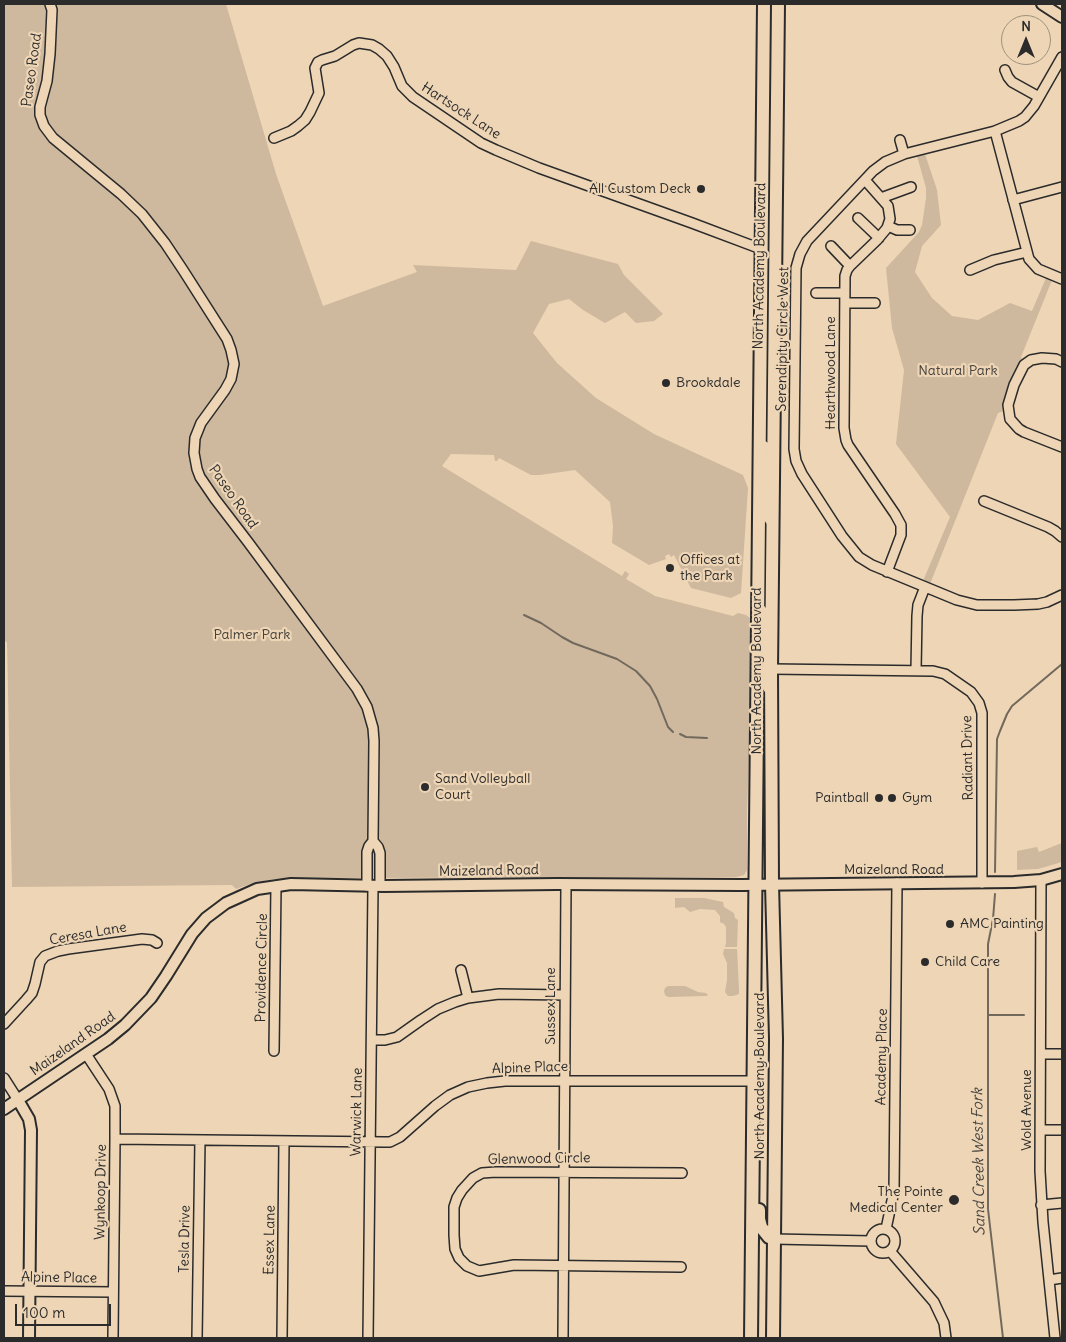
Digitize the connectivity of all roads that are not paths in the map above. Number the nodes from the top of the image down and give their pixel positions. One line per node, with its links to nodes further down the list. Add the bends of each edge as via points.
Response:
1 (50, 4): 47 (street, Paseo Road, via 50,54 40,107 41,120 53,138 142,214 165,243 227,339 233,357 233,374 198,430 194,446 196,468 210,492 357,689 367,707 374,740)
2 (764, 4): 24 (highway, North Academy Boulevard)
3 (778, 4): 25 (highway, North Academy Boulevard)
4 (1042, 4): 5 (main road)
5 (1062, 17)
6 (1062, 57): 8 (street, Serendipity Circle West)
7 (1005, 70): 8 (street, via 1012,82)
8 (1041, 94): 9 (street); 10 (street, Serendipity Circle West, via 1030,112 1019,121)
9 (1052, 97)
10 (995, 131): 13 (street, Serendipity Circle West); 18 (street)
11 (274, 138): 24 (street, Hartsock Lane, via 298,126 310,112 319,93 315,68 318,62 359,43 372,45 387,56 402,86 413,97 481,143 539,168)
12 (900, 140): 13 (street)
13 (904, 154): 14 (street, Serendipity Circle West, via 880,165)
14 (865, 180): 17 (street); 40 (street, Serendipity Circle West, via 811,235 800,254 796,277 794,449 802,474 848,545 864,561)
15 (911, 187): 17 (street)
16 (1062, 187): 18 (street)
17 (881, 198): 20 (street, via 890,212)
18 (1013, 200): 26 (street)
19 (858, 218): 22 (street)
20 (888, 226): 21 (street); 22 (street)
21 (910, 230)
22 (879, 238): 27 (street)
23 (830, 246): 27 (street)
24 (761, 249): 25 (main road); 35 (highway, North Academy Boulevard)
25 (776, 250): 38 (highway, North Academy Boulevard)
26 (1027, 252): 28 (street); 29 (street, via 1038,269)
27 (850, 266): 30 (street, Hearthwood Lane, via 845,276)
28 (970, 270)
29 (1062, 279)
30 (845, 292): 31 (street); 32 (street, Hearthwood Lane)
31 (816, 293)
32 (845, 304): 33 (street); 40 (street, Hearthwood Lane, via 846,440 901,525 901,535)
33 (876, 304)
34 (1062, 362): 36 (street, via 1042,358 1024,365 1008,404 1010,419 1024,432)
35 (759, 443): 38 (main road, via 767,450 767,515); 43 (highway, North Academy Boulevard)
36 (1062, 447)
37 (984, 501): 39 (street, via 1048,527)
38 (773, 525): 44 (highway, North Academy Boulevard)
39 (1062, 537)
40 (887, 572): 41 (street, Serendipity Circle West)
41 (925, 587): 42 (street, Serendipity Circle West, via 977,604 1031,604 1047,602); 45 (street, via 917,611)
42 (1062, 595)
43 (759, 608): 46 (main road, via 765,618 765,676); 54 (highway, North Academy Boulevard)
44 (771, 669): 45 (street, Radiant Drive); 46 (highway, North Academy Boulevard)
45 (916, 670): 51 (street, Radiant Drive, via 945,674 972,692 981,708)
46 (771, 692): 53 (highway, North Academy Boulevard)
47 (373, 841): 56 (street, Paseo Road, via 367,852); 56 (street, Paseo Road, via 380,853)
48 (1062, 874): 49 (main road, Maizeland Road)
49 (1042, 880): 51 (main road, Maizeland Road); 65 (street, Wold Avenue)
50 (897, 883): 51 (main road, Maizeland Road); 53 (main road, Maizeland Road); 83 (street, Academy Place, via 894,1191)
51 (982, 883)
52 (566, 884): 54 (main road, Maizeland Road); 56 (main road, Maizeland Road); 59 (street, Sussex Lane)
53 (772, 884): 54 (main road, Maizeland Road); 84 (highway, North Academy Boulevard, via 776,1039)
54 (755, 885): 69 (highway, North Academy Boulevard)
55 (276, 886): 56 (main road, Maizeland Road); 63 (street, Providence Circle); 64 (main road, Maizeland Road, via 237,897 206,918 143,1008 120,1030)
56 (373, 886): 62 (street, Warwick Lane)
57 (157, 943): 61 (street, Ceresa Lane, via 142,939 68,949 45,956 40,962 32,992)
58 (461, 970): 60 (street)
59 (565, 995): 60 (street, via 498,994); 68 (street, Sussex Lane)
60 (468, 998): 62 (street, via 438,1009 397,1037)
61 (4, 1024)
62 (372, 1040): 77 (street, Warwick Lane)
63 (274, 1051)
64 (86, 1054): 70 (main road, Maizeland Road); 74 (street, Wynkoop Drive, via 113,1098)
65 (1041, 1054): 66 (street); 72 (street, Wold Avenue)
66 (1062, 1054)
67 (4, 1078): 70 (street)
68 (564, 1080): 69 (street, Alpine Place); 77 (street, Alpine Place, via 496,1081 458,1091 442,1100 400,1138 390,1142); 79 (street, Sussex Lane)
69 (754, 1081): 78 (highway, North Academy Boulevard)
70 (18, 1100): 71 (main road, Maizeland Road); 92 (main road, via 32,1130)
71 (4, 1109)
72 (1040, 1130): 73 (street); 82 (street, Wold Avenue)
73 (1062, 1130)
74 (115, 1139): 75 (street, Alpine Place); 93 (street, Wynkoop Drive)
75 (200, 1140): 76 (street, Alpine Place); 96 (street, Tesla Drive)
76 (284, 1141): 77 (street, Alpine Place); 97 (street, Essex Lane)
77 (370, 1142): 98 (street, Warwick Lane)
78 (753, 1147): 84 (highway, via 760,1160 759,1219 761,1227); 100 (highway, North Academy Boulevard)
79 (564, 1172): 80 (street, Glenwood Circle); 87 (street, Sussex Lane); 87 (street, Glenwood Circle, via 488,1172 478,1175 462,1190 454,1207 455,1249 463,1263 476,1270)
80 (682, 1173)
81 (1062, 1202): 82 (street)
82 (1042, 1205): 90 (street, Wold Avenue)
83 (886, 1229): 85 (street, via 874,1233); 86 (street, via 895,1238)
84 (774, 1240): 85 (street); 101 (highway, North Academy Boulevard)
85 (871, 1241): 86 (street, via 876,1251)
86 (890, 1251): 102 (street, via 934,1302 944,1322)
87 (563, 1266): 88 (street, Glenwood Circle); 99 (street, Sussex Lane)
88 (682, 1267)
89 (1062, 1278): 90 (street)
90 (1049, 1280): 103 (street, Wold Avenue)
91 (4, 1291): 92 (street, Alpine Place)
92 (30, 1291): 93 (street, Alpine Place); 94 (main road)
93 (113, 1292): 95 (street, Wynkoop Drive)
94 (29, 1338)
95 (113, 1338)
96 (198, 1338)
97 (282, 1338)
98 (368, 1338)
99 (563, 1338)
100 (751, 1338)
101 (773, 1338)
102 (946, 1338)
103 (1055, 1338)

